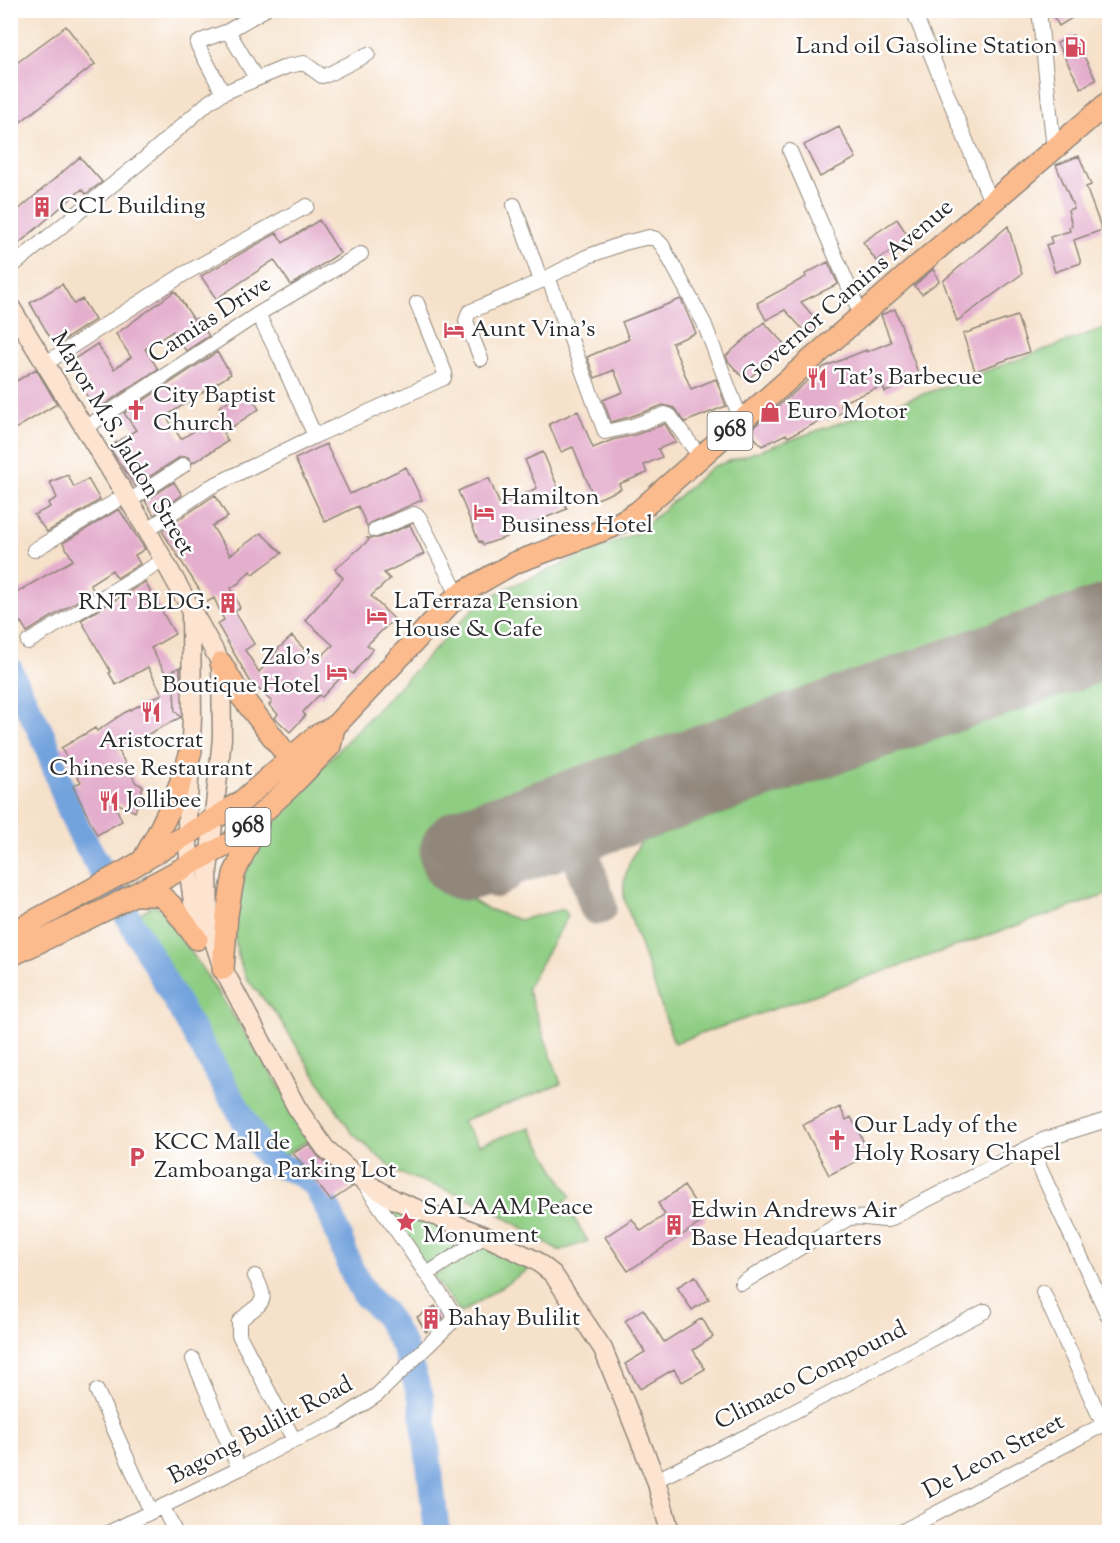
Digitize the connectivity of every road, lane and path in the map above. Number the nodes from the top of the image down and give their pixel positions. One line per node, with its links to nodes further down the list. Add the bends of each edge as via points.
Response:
1 (264, 10): 4 (street)
2 (913, 10): 11 (street)
3 (1039, 10): 9 (street)
4 (228, 31): 6 (street); 7 (street, via 197,45)
5 (368, 54): 6 (street, via 327,75 318,74 304,63)
6 (256, 78): 7 (street)
7 (223, 93): 15 (street)
8 (1110, 101): 9 (main road, Governor Camins Avenue / 968)
9 (1054, 149): 11 (main road, Governor Camins Avenue / 968)
10 (790, 151): 20 (street)
11 (991, 202): 20 (main road, Governor Camins Avenue / 968)
12 (514, 205): 16 (street)
13 (307, 206): 22 (street, via 183,274)
14 (361, 254): 19 (street, Camias Drive)
15 (10, 268)
16 (544, 279): 21 (street, via 469,312 466,321); 23 (street, via 624,243 656,239 704,323); 26 (street, via 605,432 665,414)
17 (417, 303): 25 (street, via 444,378)
18 (10, 306): 22 (main road, Mayor M.S. Jaldon Street)
19 (258, 314): 24 (street, Camias Drive); 25 (street)
20 (861, 315): 23 (main road, Governor Camins Avenue / 968)
21 (481, 359)
22 (46, 363): 24 (main road, Mayor M.S. Jaldon Street)
23 (741, 420): 26 (main road, Governor Camins Avenue / 968)
24 (85, 428): 28 (main road, Mayor M.S. Jaldon Street)
25 (315, 436): 29 (street, via 210,487)
26 (701, 458): 33 (main road, Governor Camins Avenue / 968, via 638,512 612,527 514,563)
27 (184, 465): 28 (street)
28 (127, 498): 29 (main road, Mayor M.S. Jaldon Street); 31 (street)
29 (147, 530): 32 (main road, Mayor M.S. Jaldon Street)
30 (375, 530): 33 (street, via 414,514 419,517)
31 (34, 550)
32 (164, 560): 34 (main road, Mayor M.S. Jaldon Street); 35 (street)
33 (458, 595): 37 (main road, Governor Camins Avenue / 968)
34 (191, 607): 36 (main road, Mayor M.S. Jaldon Street); 38 (main road, Mayor M.S. Jaldon Street)
35 (28, 642)
36 (221, 663): 39 (main road, via 238,692); 41 (main road, Mayor M.S. Jaldon Street, via 222,738)
37 (334, 727): 39 (main road, Governor Camins Avenue / 968, via 316,735); 40 (main road, Governor Camins Avenue / 968, via 330,746)
38 (191, 751): 42 (main road, Mayor M.S. Jaldon Street); 44 (main road, via 169,809)
39 (290, 759): 41 (main road, Governor Camins Avenue / 968, via 242,801)
40 (262, 813): 43 (main road, Governor Camins Avenue / 968, via 230,843); 50 (main road, via 234,874)
41 (212, 820): 42 (main road, Governor Camins Avenue / 968); 43 (main road, Mayor M.S. Jaldon Street)
42 (188, 834): 44 (main road, Governor Camins Avenue / 968); 45 (main road, Mayor M.S. Jaldon Street)
43 (209, 855): 45 (main road, Governor Camins Avenue / 968); 50 (main road, Mayor M.S. Jaldon Street, via 208,925)
44 (142, 861): 47 (main road, Governor Camins Avenue / 968)
45 (189, 865): 46 (main road, Governor Camins Avenue / 968); 48 (main road, Mayor M.S. Jaldon Street)
46 (134, 895): 48 (main road, via 160,896); 49 (main road, Governor Camins Avenue / 968)
47 (10, 934)
48 (196, 939): 50 (main road, Mayor M.S. Jaldon Street)
49 (10, 956)
50 (223, 969): 53 (main road, Mayor M.S. Jaldon Street, via 297,1108 325,1148)
51 (1110, 1119): 52 (street)
52 (1030, 1147): 57 (street, via 888,1220 849,1218); 60 (street)
53 (360, 1179): 54 (main road, Mayor M.S. Jaldon Street, via 395,1200); 55 (street, Bagong Bulilit Road)
54 (485, 1236): 55 (street); 66 (main road, Mayor M.S. Jaldon Street, via 536,1260 553,1274 603,1349)
55 (426, 1274): 64 (street, Bagong Bulilit Road, via 452,1311 452,1322 377,1395 336,1422)
56 (255, 1276): 64 (street, via 263,1297 256,1309 239,1322 239,1335)
57 (742, 1283)
58 (1042, 1292): 63 (street)
59 (985, 1311): 66 (street, Climaco Compound)
60 (1110, 1320)
61 (193, 1359): 65 (street)
62 (97, 1391): 67 (street)
63 (1106, 1422): 71 (street, De Leon Street)
64 (294, 1440): 65 (street, Bagong Bulilit Road)
65 (239, 1469): 67 (street, Bagong Bulilit Road)
66 (656, 1480): 70 (main road, Mayor M.S. Jaldon Street)
67 (157, 1509): 68 (street, Bagong Bulilit Road); 69 (street)
68 (110, 1533)
69 (175, 1533)
70 (669, 1533)
71 (900, 1533)

